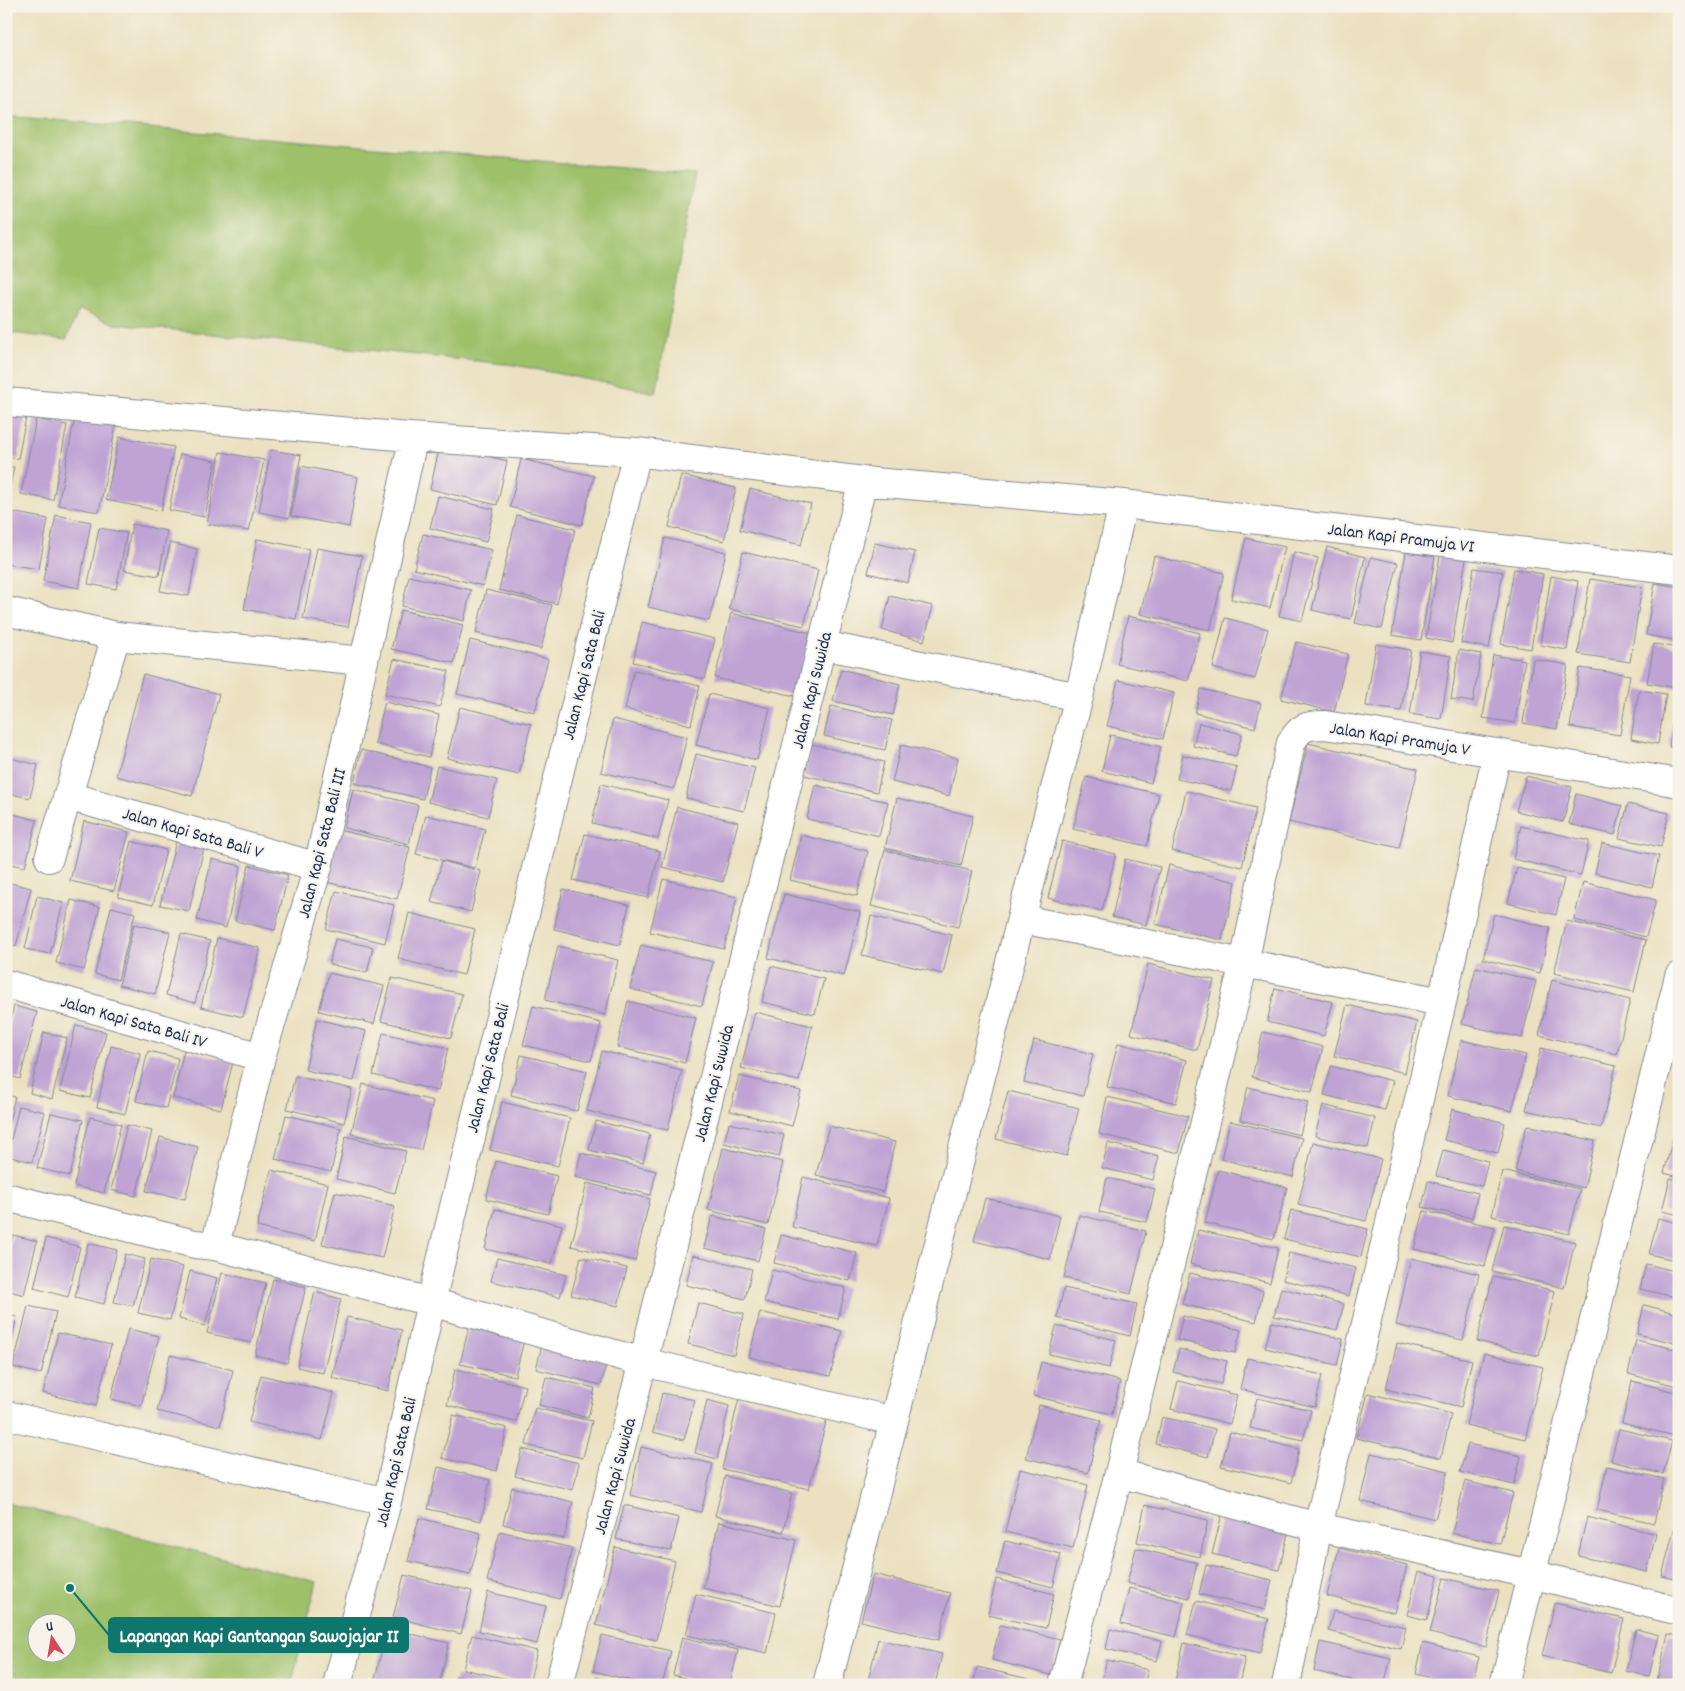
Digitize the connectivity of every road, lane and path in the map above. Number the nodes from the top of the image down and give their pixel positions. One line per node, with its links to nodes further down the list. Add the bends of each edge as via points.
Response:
1 (6, 402): 2 (street, Jalan Kapi Pramuja VI)
2 (409, 436): 3 (street, Jalan Kapi Pramuja VI); 10 (street, Jalan Kapi Sata Bali III, via 411,449)
3 (637, 452): 4 (street, Jalan Kapi Pramuja VI); 25 (street, Jalan Kapi Sata Bali)
4 (863, 481): 5 (street, Jalan Kapi Pramuja VI); 9 (street, Jalan Kapi Suwida)
5 (1123, 504): 6 (street, Jalan Kapi Pramuja VI); 11 (street)
6 (1679, 570)
7 (6, 611): 8 (street)
8 (116, 636): 10 (street); 14 (street)
9 (822, 645): 11 (street); 26 (street, Jalan Kapi Suwida)
10 (363, 661): 16 (street, Jalan Kapi Sata Bali III)
11 (1079, 697): 17 (street)
12 (1497, 753): 13 (street, Jalan Kapi Pramuja V); 18 (street, Jalan Kapi Pramuja V, via 1324,725 1309,725 1298,732 1291,743); 21 (street)
13 (1679, 783)
14 (68, 796): 15 (street); 16 (street, Jalan Kapi Sata Bali V)
15 (49, 858)
16 (318, 867): 22 (street, Jalan Kapi Sata Bali III)
17 (1021, 919): 18 (street); 28 (street)
18 (1244, 963): 21 (street); 29 (street, Jalan Kapi Pramuja V)
19 (1679, 976): 32 (street)
20 (6, 984): 22 (street, Jalan Kapi Sata Bali IV)
21 (1442, 1002): 31 (street)
22 (261, 1057): 24 (street, Jalan Kapi Sata Bali III)
23 (6, 1197): 24 (street, via 195,1244)
24 (215, 1246): 25 (street)
25 (431, 1302): 26 (street); 30 (street, Jalan Kapi Sata Bali)
26 (644, 1362): 28 (street); 35 (street, Jalan Kapi Suwida)
27 (6, 1415): 30 (street)
28 (894, 1421): 36 (street)
29 (1119, 1473): 31 (street); 37 (street, Jalan Kapi Pramuja V)
30 (387, 1502): 34 (street, Jalan Kapi Sata Bali)
31 (1318, 1527): 32 (street); 38 (street)
32 (1531, 1574): 33 (street); 39 (street)
33 (1679, 1612)
34 (338, 1685)
35 (559, 1685)
36 (827, 1685)
37 (1063, 1685)
38 (1286, 1685)
39 (1504, 1685)

